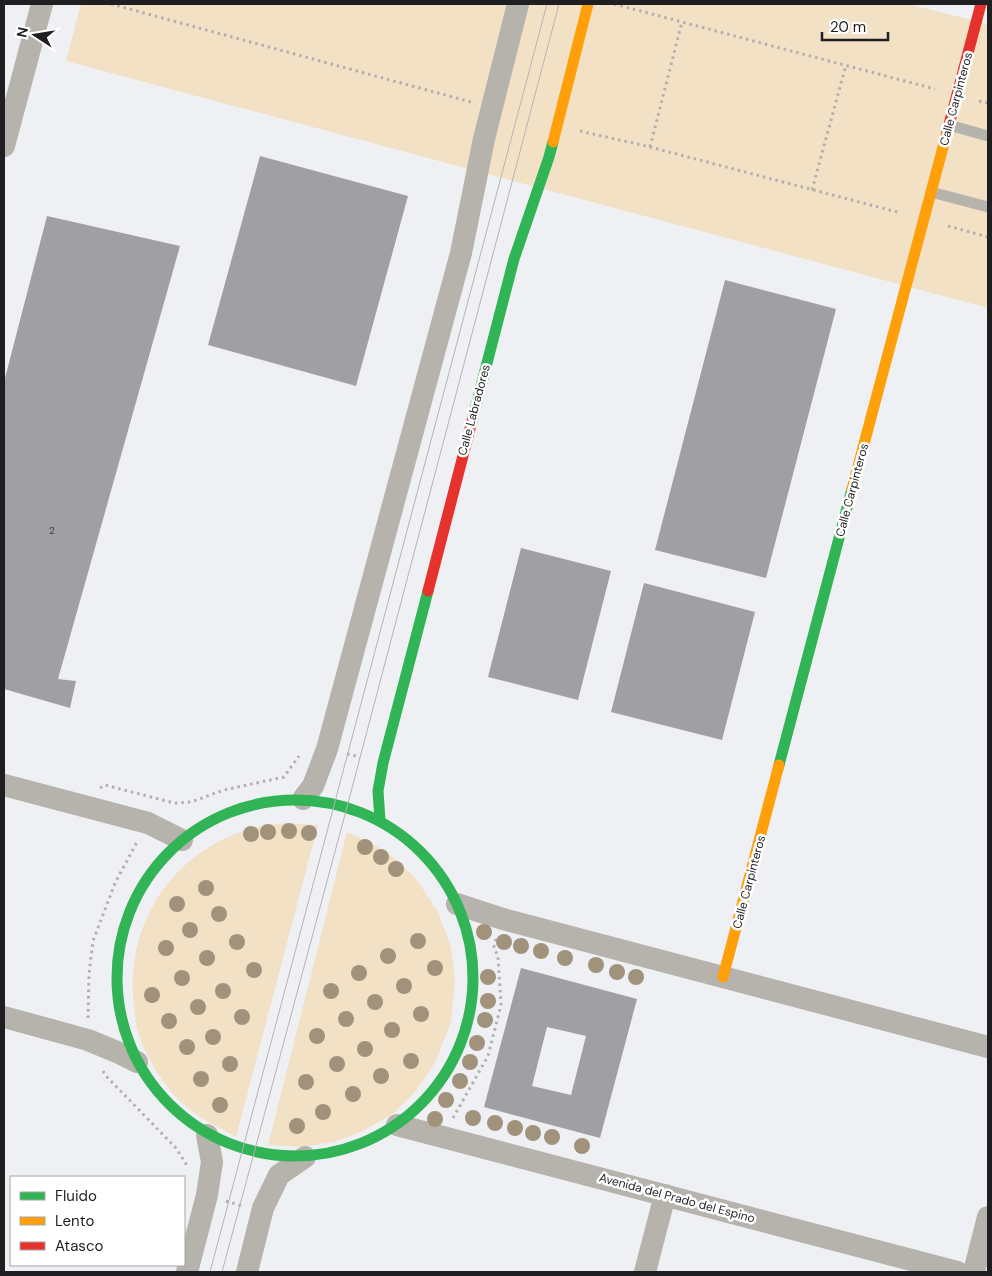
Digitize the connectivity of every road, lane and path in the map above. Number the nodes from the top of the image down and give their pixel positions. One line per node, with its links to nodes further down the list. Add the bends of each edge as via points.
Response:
1 (42, 4): 15 (street)
2 (111, 4): 10 (path)
3 (518, 4): 22 (street, via 484,139 461,253)
4 (588, 4): 23 (street, Calle Labradores, via 549,157 514,258)
5 (614, 4): 7 (path)
6 (981, 4): 9 (street, Calle Carpinteros)
7 (682, 22): 8 (path); 16 (path)
8 (846, 66): 9 (path); 17 (path)
9 (957, 95): 11 (path); 12 (street, Calle Carpinteros)
10 (474, 102)
11 (988, 104)
12 (949, 126): 14 (lane); 18 (street, Calle Carpinteros)
13 (574, 130): 16 (path)
14 (988, 136)
15 (4, 146)
16 (650, 148): 17 (path)
17 (812, 190): 20 (path)
18 (931, 192): 19 (lane); 20 (street, Calle Carpinteros)
19 (988, 207)
20 (924, 220): 21 (path); 32 (street, Calle Carpinteros)
21 (988, 237)
22 (327, 749): 23 (path); 25 (street, via 313,786); 26 (path, via 307,746 284,777 224,790 191,802 174,803 105,785)
23 (382, 763): 27 (street, Calle Labradores, via 378,791)
24 (4, 784): 26 (street)
25 (303, 799): 27 (street, via 335,803); 29 (street, via 238,808)
26 (67, 802): 28 (street)
27 (380, 820): 30 (street, via 426,856)
28 (148, 823): 29 (street); 34 (path, via 115,883 93,941)
29 (182, 840): 36 (street, via 142,886 120,943 118,1004)
30 (457, 904): 31 (street); 37 (street, via 473,964 467,1025 441,1082)
31 (503, 919): 32 (street); 39 (path, via 494,947 498,957 502,1005 488,1056)
32 (723, 977): 35 (street)
33 (4, 1017): 34 (street)
34 (88, 1040): 36 (street); 41 (path, via 106,1076 176,1148 188,1166)
35 (988, 1047)
36 (137, 1062): 38 (street, via 167,1103)
37 (397, 1125): 39 (street, Avenida del Prado del Espino); 40 (street, via 353,1148)
38 (207, 1135): 40 (street, via 254,1153); 42 (street, via 212,1162)
39 (444, 1137): 43 (street, Avenida del Prado del Espino)
40 (305, 1157): 44 (street, via 279,1175)
41 (188, 1173)
42 (207, 1195): 44 (path); 46 (street)
43 (665, 1195): 48 (street); 49 (street, Avenida del Prado del Espino)
44 (262, 1212): 47 (street)
45 (988, 1217): 50 (street)
46 (187, 1272)
47 (247, 1272)
48 (645, 1272)
49 (957, 1272)
50 (974, 1272)

